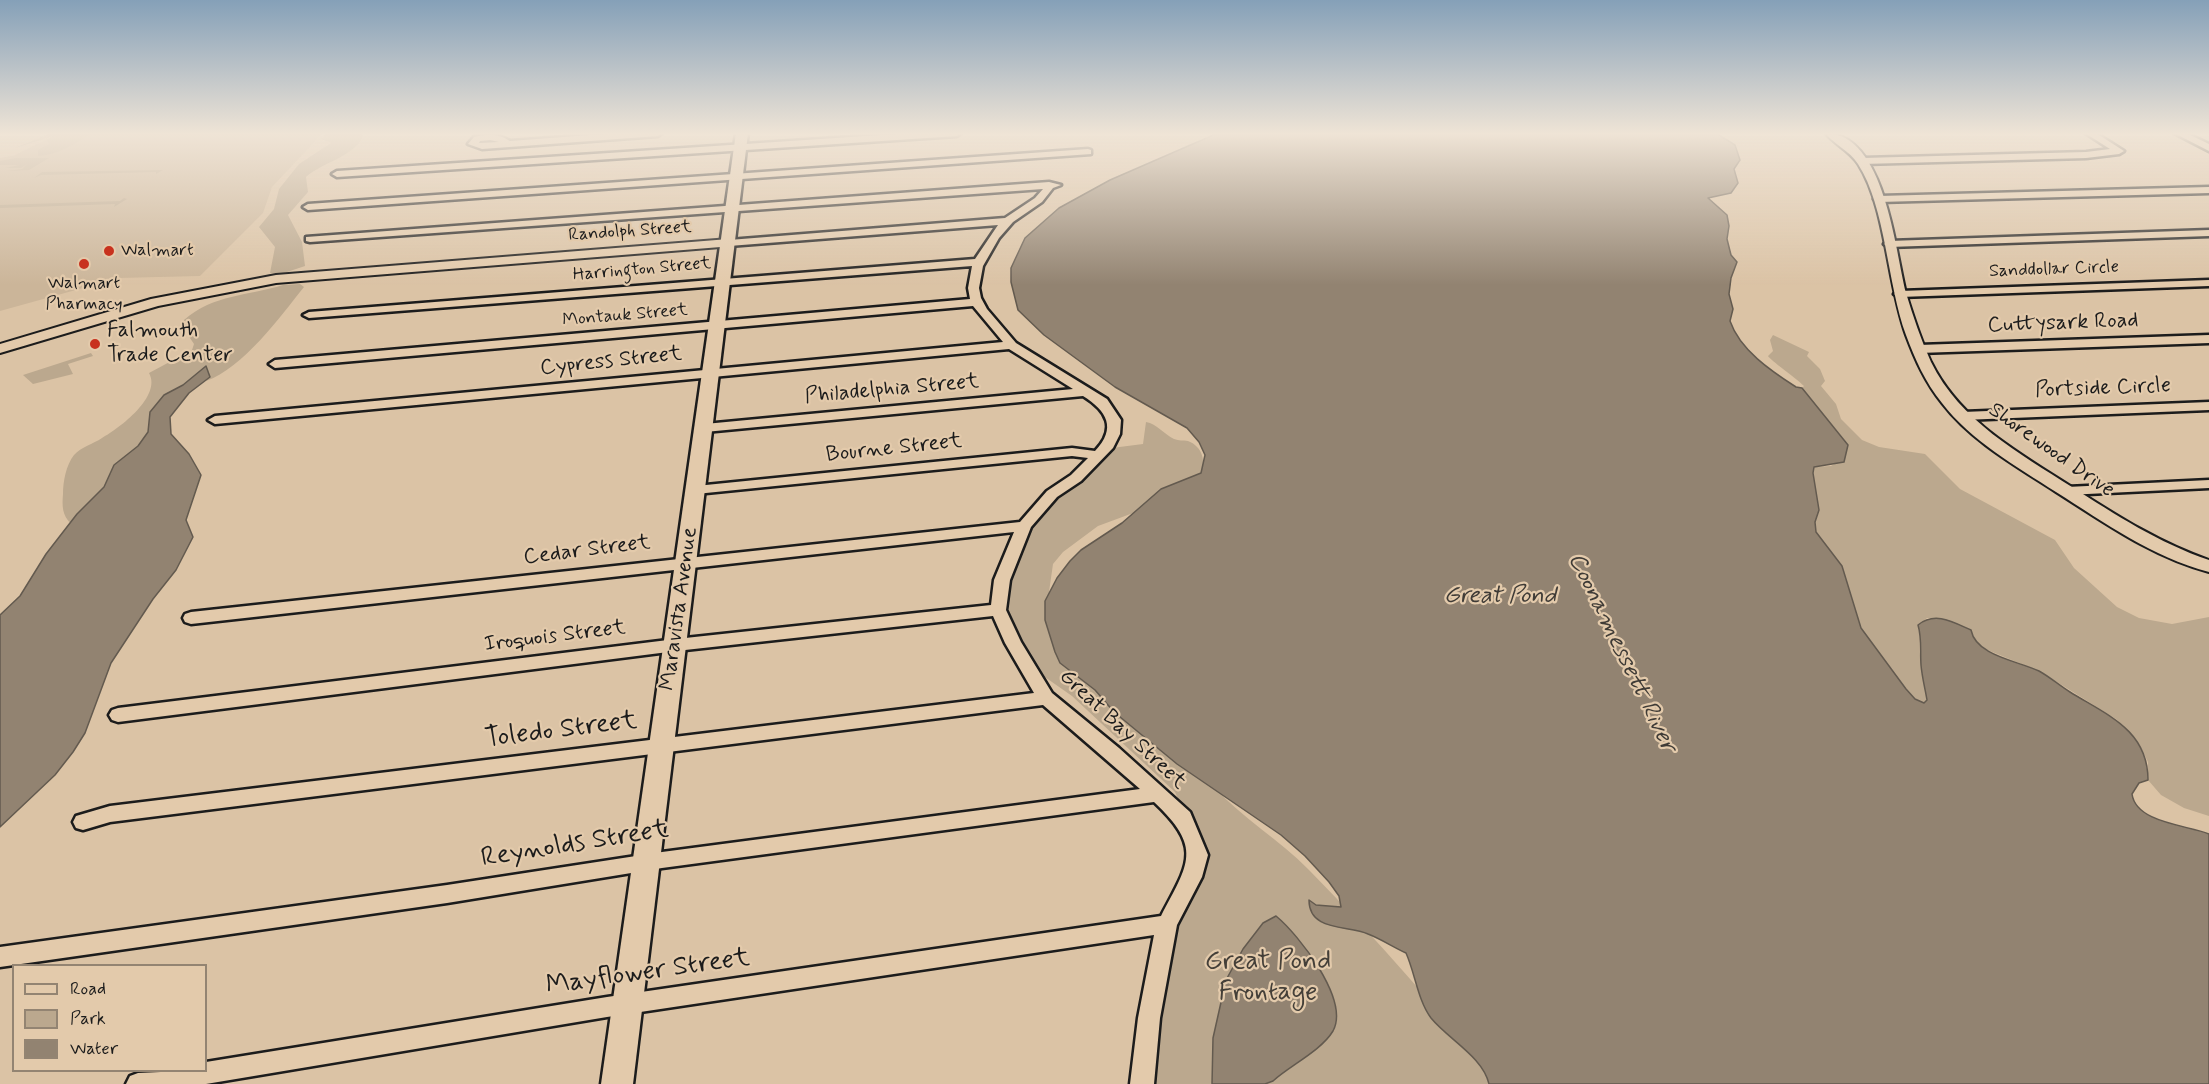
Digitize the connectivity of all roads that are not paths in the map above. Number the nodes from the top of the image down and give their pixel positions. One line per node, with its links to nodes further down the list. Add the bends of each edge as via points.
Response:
1 (632, 184): 6 (street)
2 (736, 184): 7 (main road, Maravista Avenue)
3 (1872, 184): 5 (street, Shorewood Drive)
4 (2209, 190): 5 (street)
5 (1879, 199): 12 (street, Shorewood Drive)
6 (308, 207)
7 (733, 208): 8 (street, via 1053,185); 10 (street); 11 (main road, Maravista Avenue)
8 (1008, 221): 11 (street, Randolph Street); 13 (street)
9 (2209, 233): 12 (street, Sanddollar Circle)
10 (310, 239)
11 (729, 243): 14 (main road, Maravista Avenue); 22 (street, Randolph Street, via 256,282 131,307)
12 (1889, 244): 16 (street, Shorewood Drive)
13 (979, 262): 14 (street, Harrington Street); 17 (street, via 974,286)
14 (724, 281): 18 (street, Harrington Street); 19 (main road, Maravista Avenue)
15 (2209, 283): 16 (street, Sanddollar Circle)
16 (1900, 294): 23 (street, Shorewood Drive)
17 (977, 302): 19 (street, Montauk Street); 21 (street)
18 (309, 315)
19 (718, 325): 24 (street, Montauk Street); 25 (main road, Maravista Avenue)
20 (2209, 339): 23 (street, Cuttysark Road)
21 (1011, 345): 25 (street, Cypress Street); 26 (street)
22 (0, 349)
23 (1919, 349): 28 (street, Shorewood Drive, via 1929,374)
24 (275, 364)
25 (712, 374): 29 (street, Cypress Street); 30 (main road, Maravista Avenue)
26 (1083, 392): 30 (street, Philadelphia Street); 31 (street, via 1102,402 1114,420 1108,445)
27 (2209, 406): 28 (street, Portside Circle)
28 (1963, 416): 34 (street, Shorewood Drive, via 2002,450)
29 (215, 420)
30 (705, 428): 33 (main road, Maravista Avenue)
31 (1097, 454): 33 (street, Bourne Street, via 1072,452); 35 (street, via 1076,478 1045,501)
32 (2209, 484): 34 (street)
33 (696, 490): 36 (main road, Maravista Avenue)
34 (2067, 491): 37 (street, Shorewood Drive, via 2150,543)
35 (1024, 526): 36 (street, Cedar Street); 38 (street, via 1002,580)
36 (686, 563): 39 (street, Cedar Street); 40 (main road, Maravista Avenue)
37 (2209, 566)
38 (998, 610): 40 (street, Iroquois Street); 41 (street, Great Bay Street)
39 (191, 618)
40 (676, 645): 42 (street, Iroquois Street); 43 (main road, Maravista Avenue)
41 (1046, 698): 43 (street, Toledo Street); 44 (street, Great Bay Street)
42 (118, 715)
43 (662, 746): 45 (street, Toledo Street, via 110,814); 46 (main road, Maravista Avenue)
44 (1159, 794): 46 (street, Reynolds Street); 47 (street, Great Bay Street, via 1182,818 1198,855 1192,877)
45 (84, 822)
46 (646, 862): 48 (street, Reynolds Street); 49 (main road, Maravista Avenue)
47 (1167, 924): 49 (street, Mayflower Street); 52 (street, Great Bay Street, via 1147,1029)
48 (0, 957)
49 (628, 1004): 50 (street, Mayflower Street); 51 (main road, Maravista Avenue)
50 (138, 1084)
51 (617, 1084)
52 (1142, 1084)

